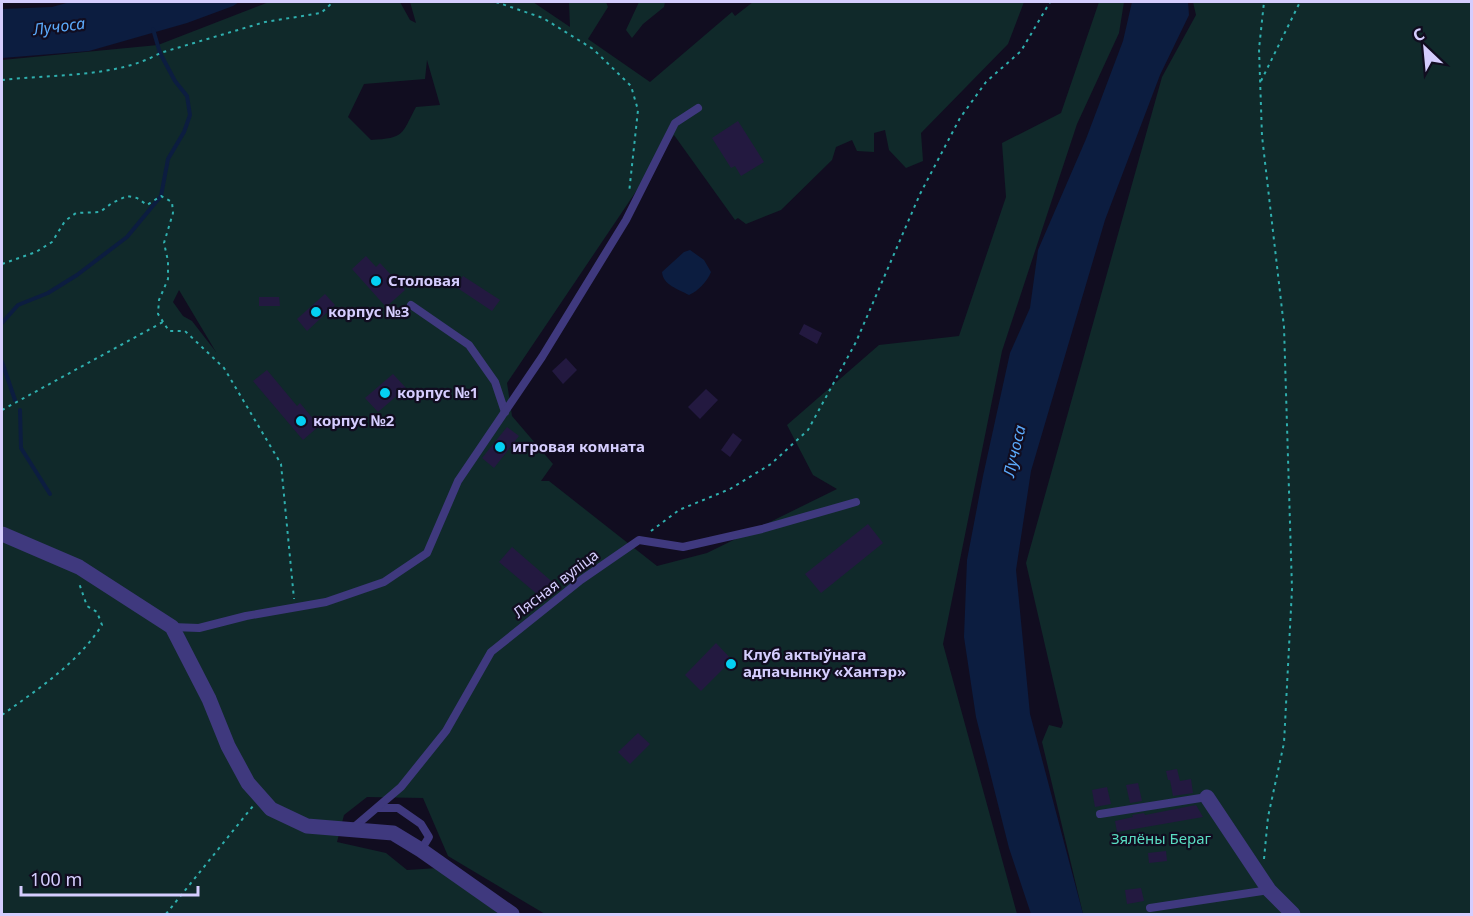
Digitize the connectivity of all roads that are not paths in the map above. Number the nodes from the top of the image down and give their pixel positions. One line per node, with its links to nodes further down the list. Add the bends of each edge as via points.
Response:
1 (698, 108): 3 (lane, via 675,123 626,220)
2 (411, 305): 3 (lane, via 470,345 495,382)
3 (505, 412): 6 (lane, via 458,482 427,553 384,582 326,602 199,628)
4 (856, 502): 8 (lane, Лясная вуліца, via 683,547 639,540 581,579 491,652 446,731)
5 (2, 534): 6 (street, via 79,567)
6 (172, 627): 10 (street, via 228,746 260,797 271,809 307,826)
7 (1207, 797): 9 (lane); 12 (street)
8 (378, 808): 10 (lane); 11 (lane, via 398,808 421,824 429,837)
9 (1100, 814)
10 (350, 830): 11 (street, via 393,833)
11 (421, 850): 14 (street)
12 (1265, 885): 13 (lane); 15 (street)
13 (1150, 908)
14 (512, 915)
15 (1293, 915)

